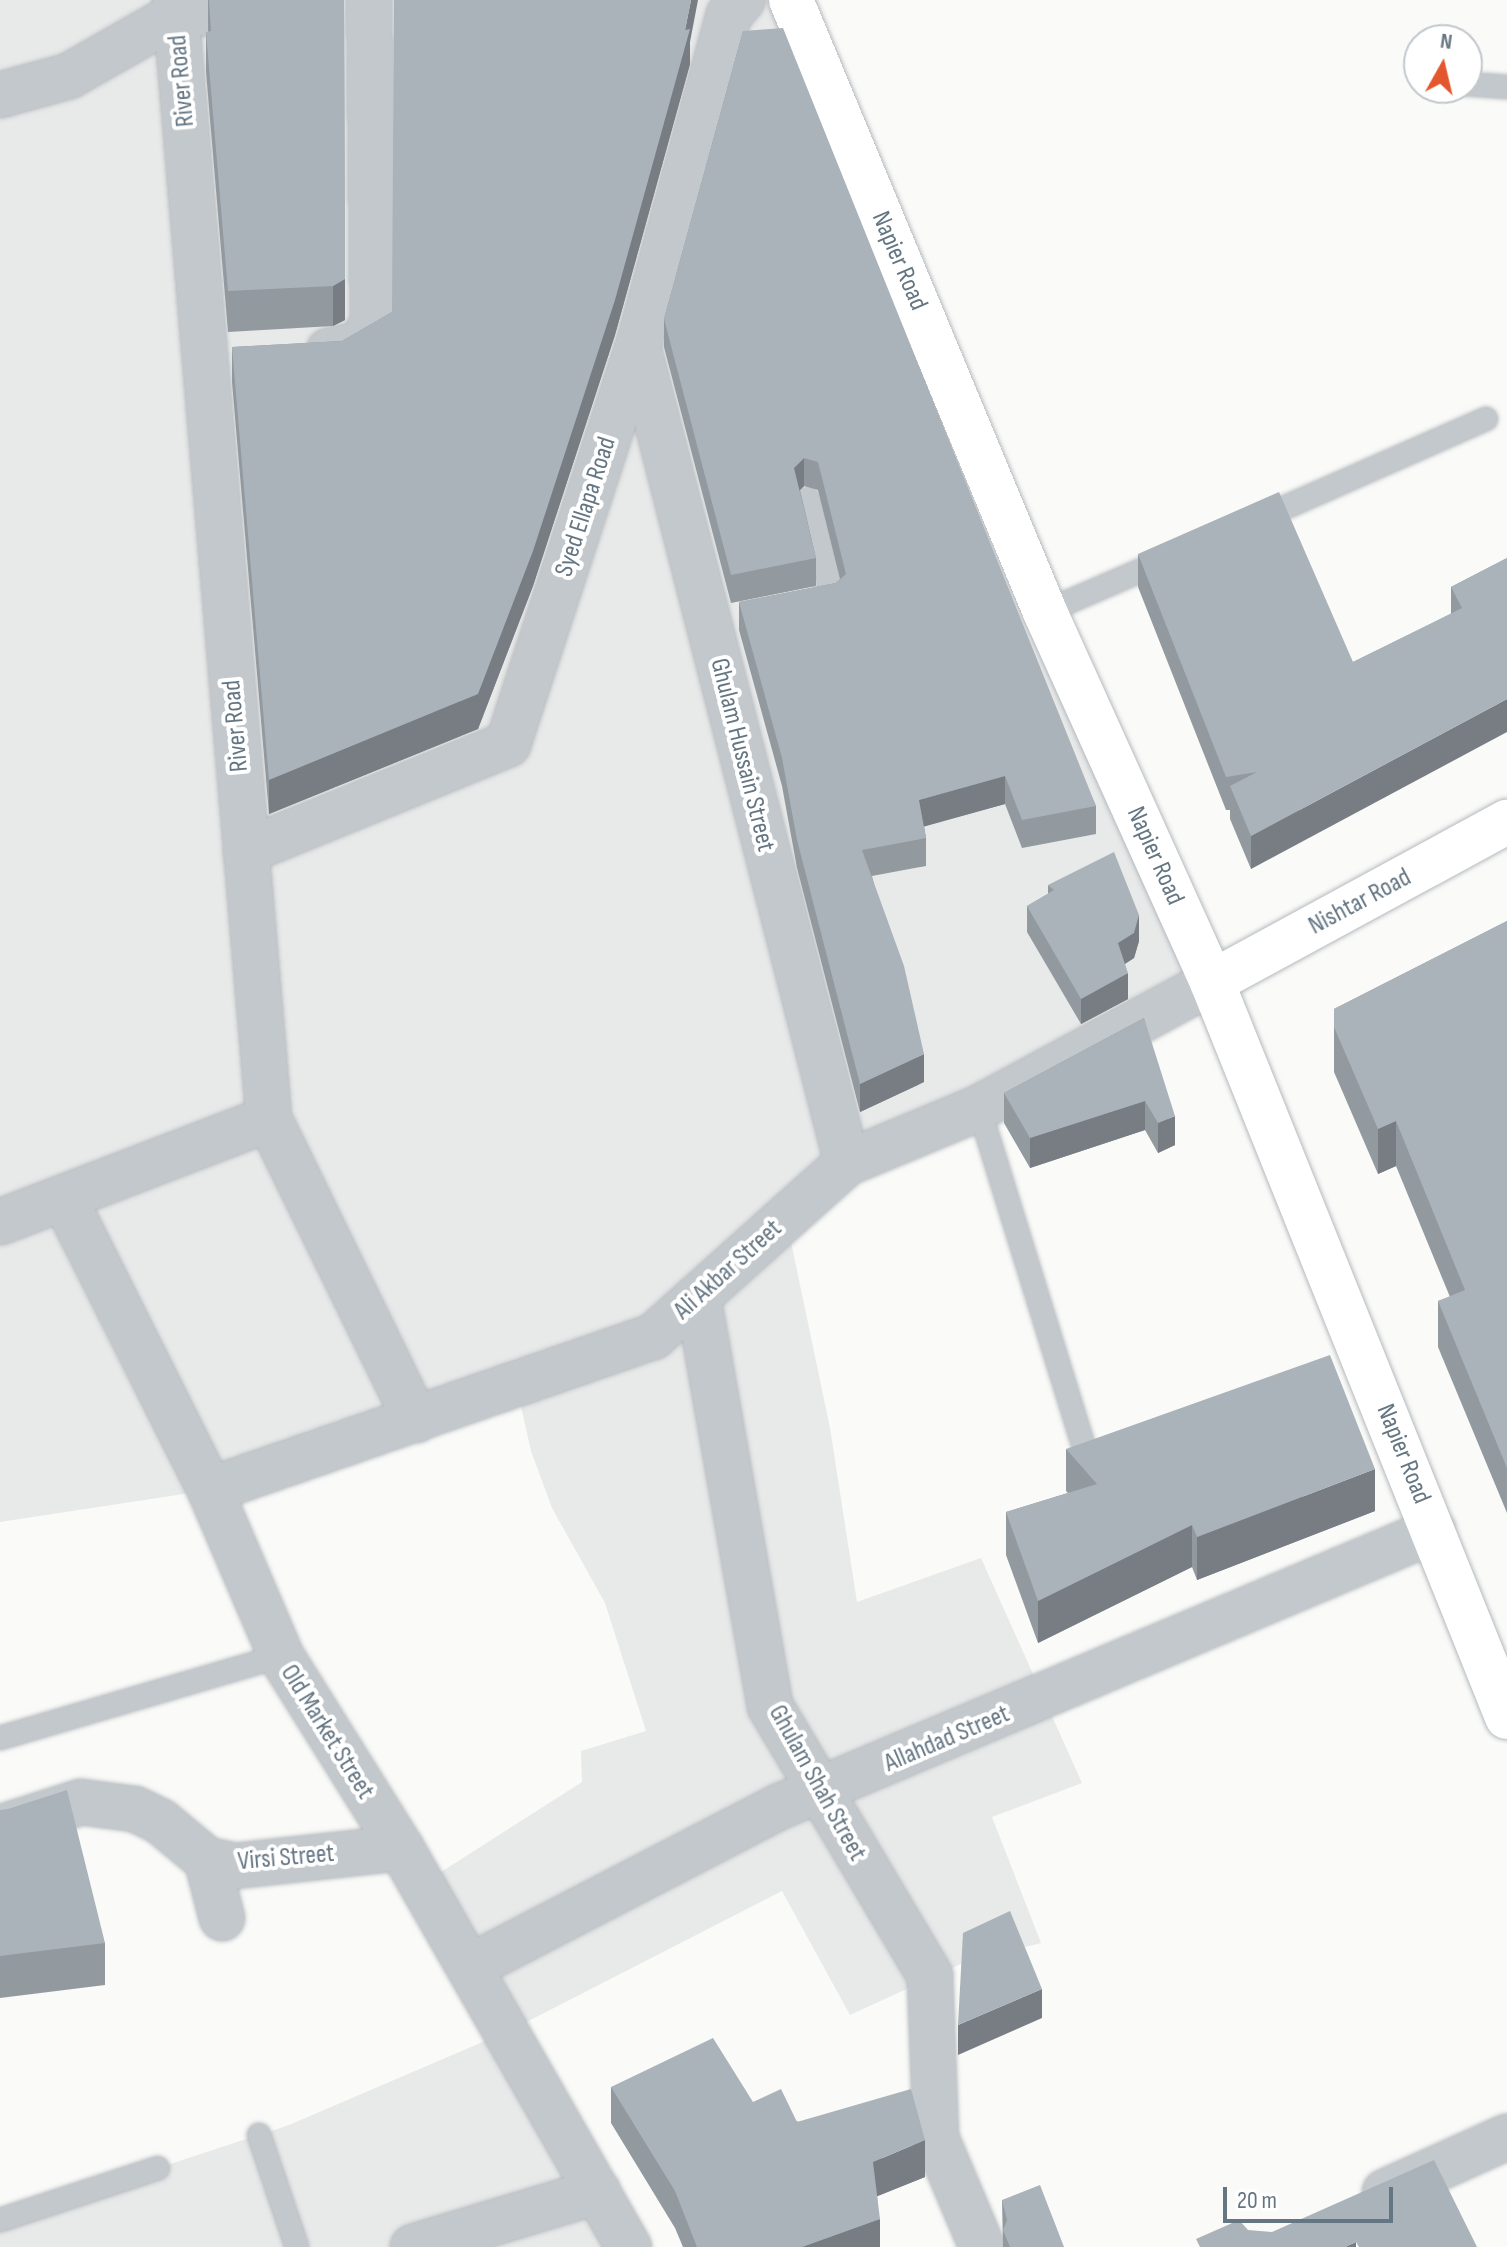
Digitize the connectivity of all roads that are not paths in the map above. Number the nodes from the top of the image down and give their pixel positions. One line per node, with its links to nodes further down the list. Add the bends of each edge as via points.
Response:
1 (347, 0): 10 (street, via 373,323 361,344)
2 (742, 0): 9 (street, Syed Ellapa Road, via 729,15)
3 (791, 0): 18 (main road, Napier Road)
4 (176, 8): 5 (street); 8 (street, via 69,76); 12 (street, River Road)
5 (237, 10)
6 (1483, 85): 7 (lane)
7 (1507, 87)
8 (0, 95)
9 (638, 347): 20 (street, Syed Ellapa Road, via 508,744); 24 (street, Ghulam Hussain Street, via 724,619)
10 (295, 353)
11 (250, 355): 12 (street)
12 (204, 358): 20 (street, River Road)
13 (1486, 419): 15 (lane)
14 (808, 499): 17 (lane, via 833,597)
15 (1231, 531)
16 (1189, 549): 18 (lane)
17 (802, 603)
18 (1045, 612): 21 (main road, Napier Road)
19 (1507, 822): 21 (main road, Nishtar Road)
20 (246, 851): 23 (street, River Road)
21 (1212, 982): 22 (street, Ali Akbar Street); 31 (main road, Napier Road)
22 (979, 1108): 24 (street, Ali Akbar Street); 29 (lane)
23 (269, 1119): 25 (street); 28 (street, River Road)
24 (847, 1163): 27 (street, Ali Akbar Street)
25 (64, 1198): 26 (street); 30 (street, Old Market Street)
26 (0, 1222)
27 (698, 1297): 28 (street, Ali Akbar Street, via 653,1337); 35 (street, Ghulam Shah Street, via 770,1706)
28 (416, 1420): 30 (street, Ali Akbar Street)
29 (1090, 1467)
30 (210, 1490): 32 (street, Old Market Street)
31 (1433, 1531): 33 (main road, Napier Road); 35 (street, Allahdad Street)
32 (281, 1656): 34 (lane); 37 (street, Old Market Street)
33 (1507, 1717)
34 (0, 1738)
35 (819, 1794): 40 (street, Allahdad Street, via 781,1806); 50 (street, Ghulam Shah Street, via 930,1976 936,2138)
36 (0, 1828): 38 (street, Virsi Street, via 81,1802 135,1809 160,1821)
37 (401, 1848): 38 (street, Virsi Street, via 235,1866); 40 (street, Old Market Street)
38 (207, 1860): 39 (street)
39 (222, 1918)
40 (470, 1967): 44 (street, Old Market Street)
41 (259, 2135): 47 (lane)
42 (1507, 2137): 45 (street)
43 (158, 2168): 46 (lane)
44 (598, 2191): 48 (street); 49 (street, Old Market Street)
45 (1351, 2207)
46 (0, 2220)
47 (297, 2247)
48 (413, 2247)
49 (629, 2247)
50 (982, 2247)

